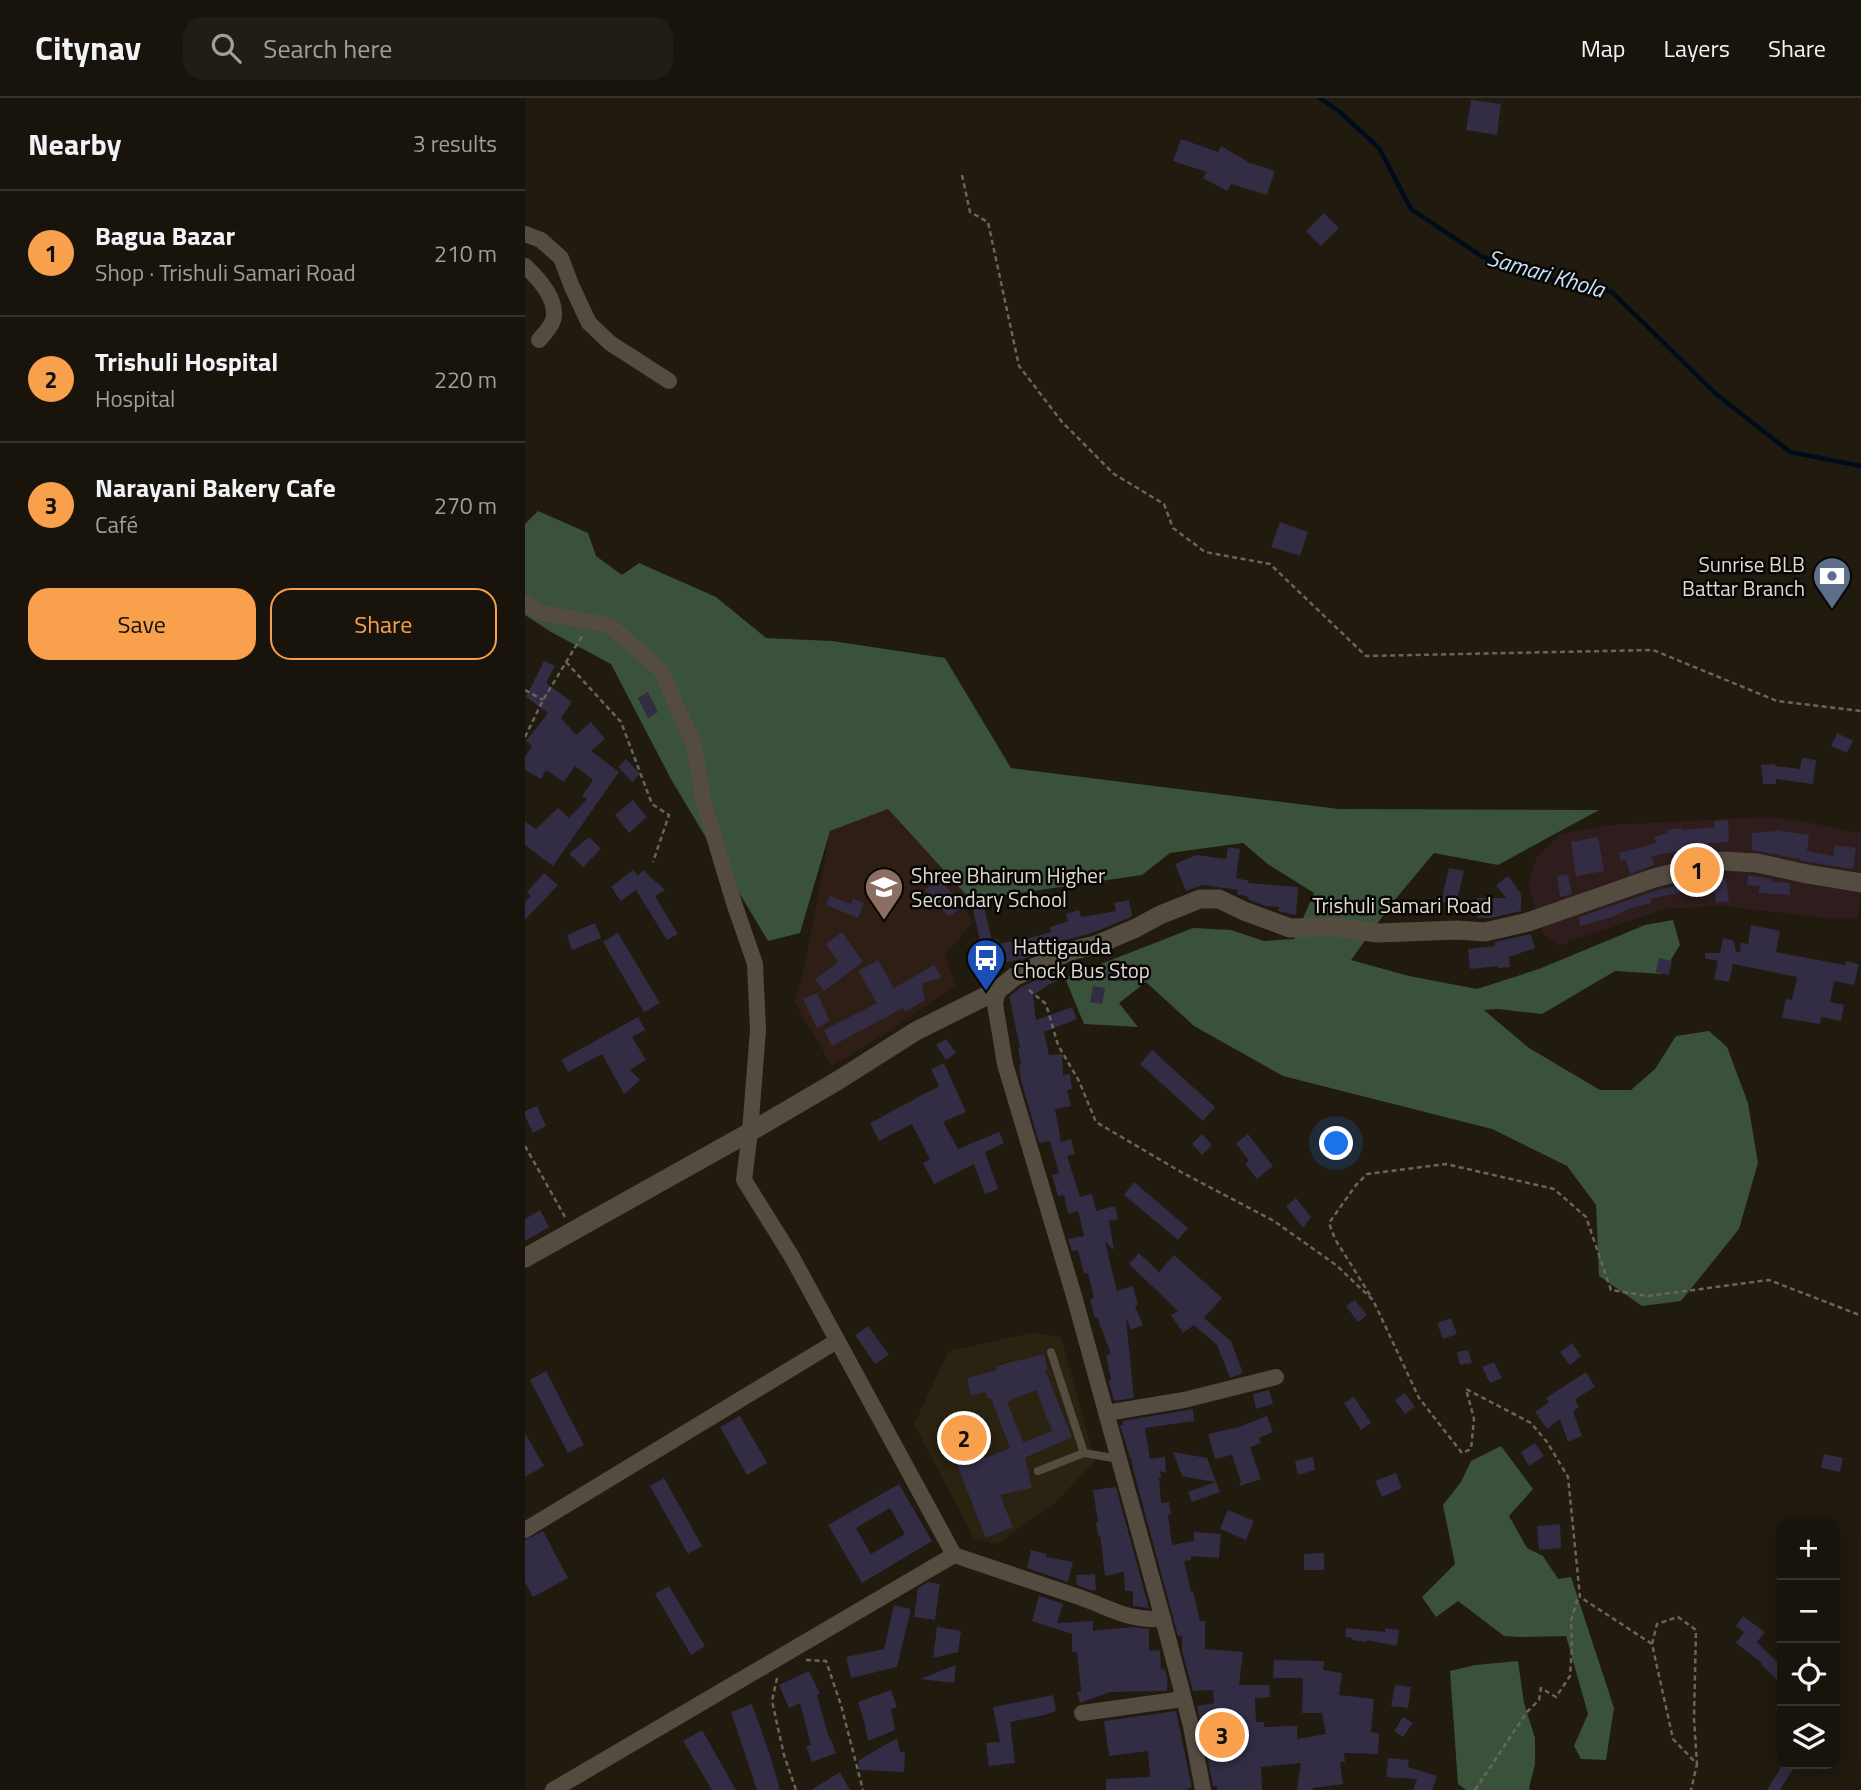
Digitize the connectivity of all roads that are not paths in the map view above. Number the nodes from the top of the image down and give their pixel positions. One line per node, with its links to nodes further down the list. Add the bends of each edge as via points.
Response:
1 (525, 234): 4 (street, via 541,240 561,258 589,323 610,343)
2 (525, 266): 3 (street, via 550,296 554,316)
3 (539, 340)
4 (669, 381)
5 (525, 603): 8 (street, via 542,613 608,625 661,670 694,745 703,800 755,964 758,1030)
6 (1861, 883): 7 (street, Trishuli Samari Road, via 1722,861 1485,932 1290,928 1219,899 1200,899 1096,945 1070,951 1014,977)
7 (998, 990): 8 (street, Trishuli Samari Road, via 916,1031); 13 (street, via 995,1004 1005,1064)
8 (750, 1132): 9 (street, Trishuli Samari Road); 10 (street, via 744,1180)
9 (525, 1258)
10 (837, 1340): 17 (street); 18 (street)
11 (1051, 1352): 14 (lane)
12 (1276, 1377): 13 (street)
13 (1106, 1413): 15 (street)
14 (1084, 1453): 15 (lane); 16 (lane)
15 (1119, 1459): 19 (street)
16 (1038, 1471)
17 (525, 1530)
18 (954, 1556): 19 (street, via 1116,1613); 22 (street)
19 (1163, 1619): 20 (street)
20 (1183, 1699): 21 (street); 23 (street)
21 (1081, 1713)
22 (553, 1790)
23 (1203, 1790)

